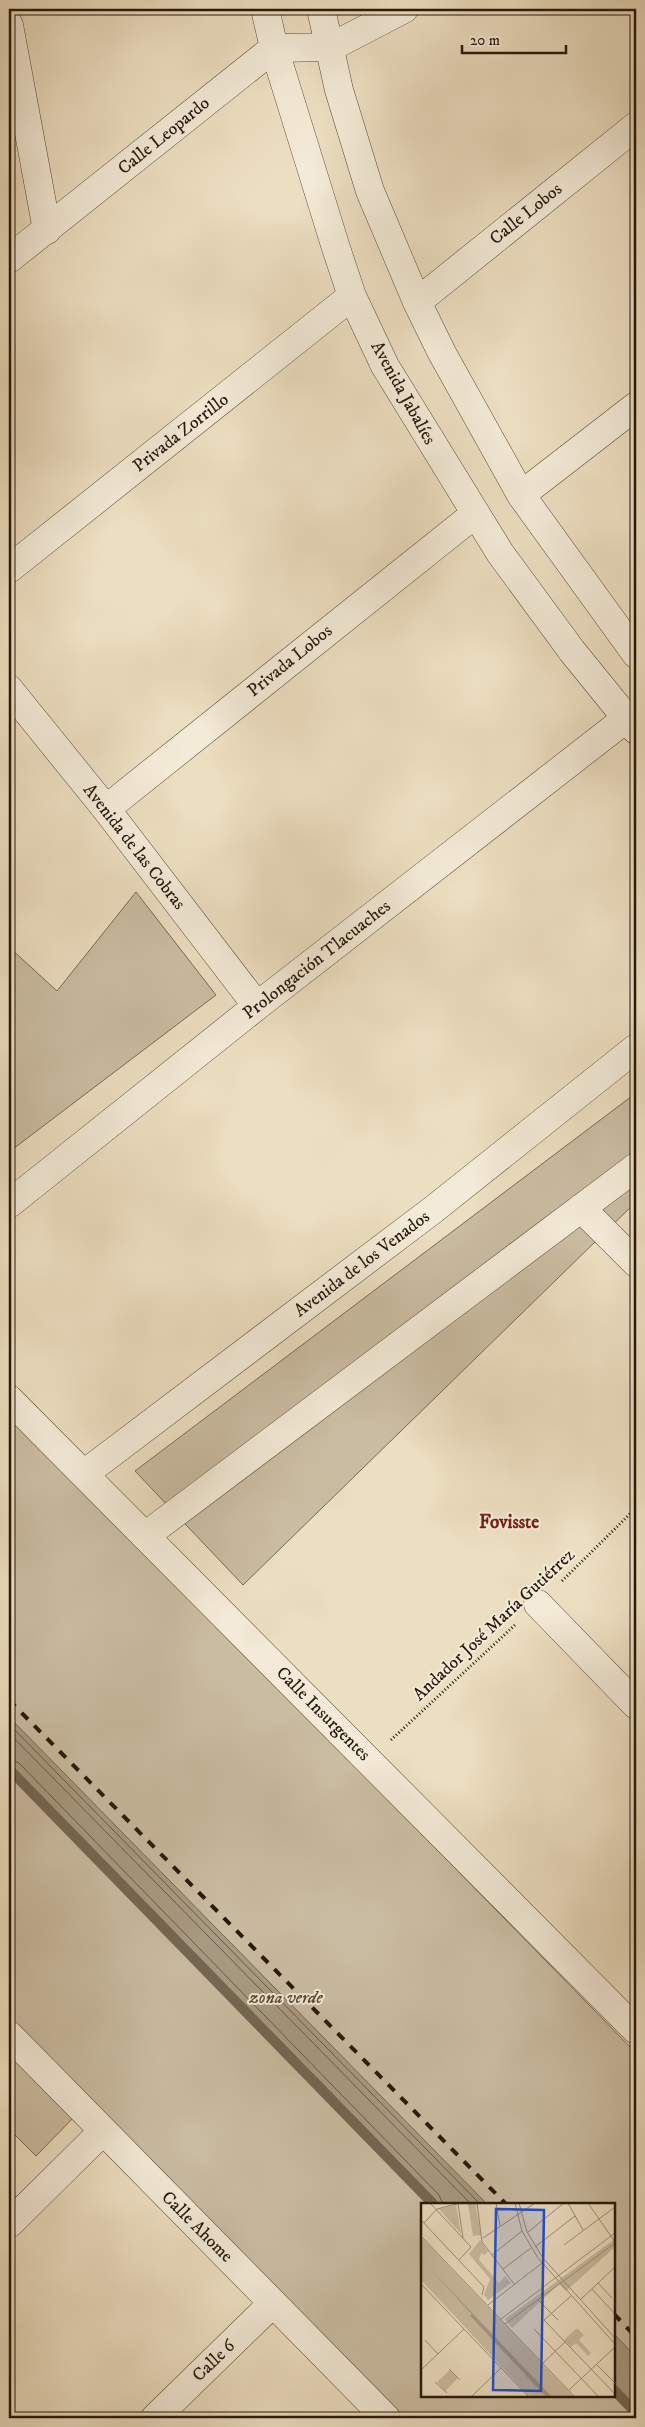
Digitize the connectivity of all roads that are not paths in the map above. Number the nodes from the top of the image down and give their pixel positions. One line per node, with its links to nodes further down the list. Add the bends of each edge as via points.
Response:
1 (265, 9): 6 (street, Avenida Jabalíes)
2 (322, 9): 5 (street)
3 (404, 9): 5 (street)
4 (9, 24): 8 (street)
5 (331, 47): 6 (street); 11 (street, via 339,90 370,191)
6 (274, 48): 8 (street, Calle Leopardo); 10 (street, Avenida Jabalíes)
7 (636, 126): 11 (street, Calle Lobos)
8 (47, 230): 9 (street, Calle Leopardo)
9 (9, 259)
10 (352, 296): 14 (street, Avenida Jabalíes, via 385,366); 15 (street, Privada Zorrillo)
11 (417, 302): 13 (street)
12 (636, 406): 13 (street)
13 (521, 495): 16 (street)
14 (475, 514): 18 (street, Avenida Jabalíes, via 572,651); 19 (street, Privada Lobos)
15 (9, 569)
16 (636, 654)
17 (9, 689): 19 (street, Avenida de las Cobras)
18 (632, 724): 20 (street, Prolongación Tlacuaches)
19 (106, 809): 20 (street, Avenida de las Cobras)
20 (257, 1006): 23 (street, Prolongación Tlacuaches)
21 (636, 1048): 27 (street, Avenida de los Venados, via 434,1209)
22 (636, 1167): 24 (street)
23 (9, 1204)
24 (581, 1208): 25 (street); 28 (street)
25 (636, 1263)
26 (9, 1399): 27 (street, Calle Insurgentes)
27 (84, 1474): 28 (street, Calle Insurgentes)
28 (145, 1536): 31 (street, Calle Insurgentes)
29 (538, 1604): 30 (street)
30 (636, 1705)
31 (636, 2030)
32 (9, 2035): 33 (street, Calle Ahome)
33 (103, 2131): 34 (street); 35 (street, Calle Ahome)
34 (9, 2224)
35 (273, 2303): 36 (street, Calle 6); 37 (street, Calle Ahome)
36 (155, 2418)
37 (386, 2418)

